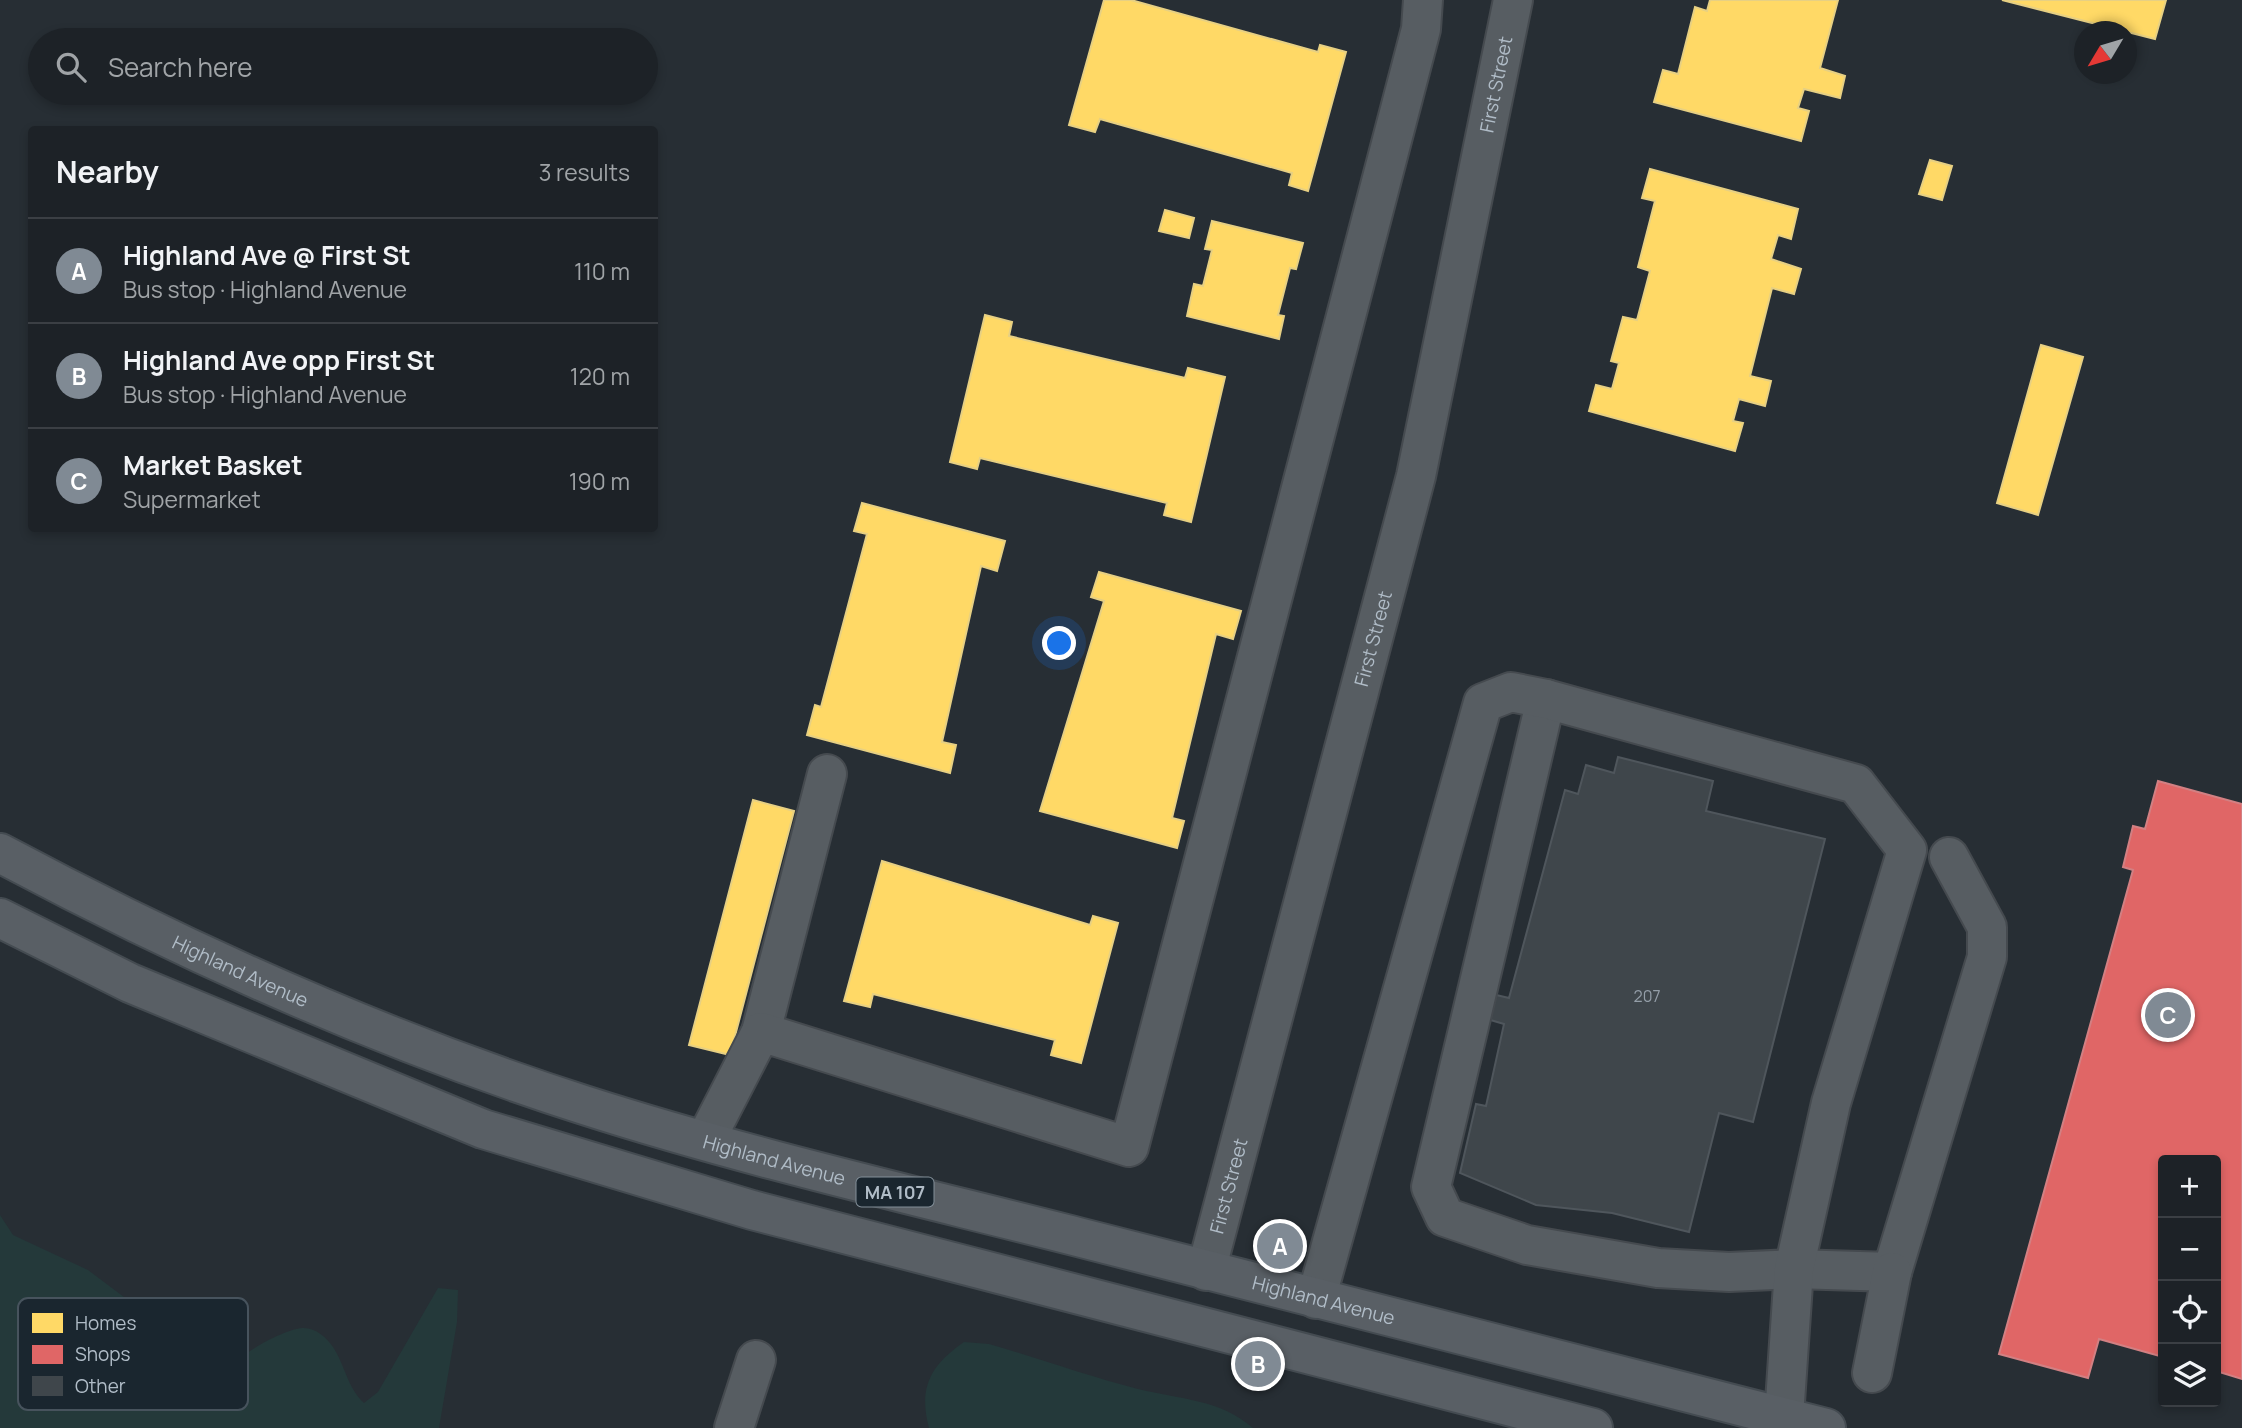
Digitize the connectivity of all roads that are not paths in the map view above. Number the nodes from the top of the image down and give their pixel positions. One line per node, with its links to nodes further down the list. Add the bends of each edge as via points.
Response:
1 (1513, 0): 11 (street, First Street, via 1416,476)
2 (1420, 1): 8 (street, via 1422,29 1129,1147)
3 (1546, 699): 10 (street, via 1856,784 1907,850 1831,1103); 10 (street, via 1431,1187 1444,1217 1527,1245 1658,1268); 13 (street, via 1511,692 1483,703)
4 (827, 774): 8 (street)
5 (0, 853): 9 (main road, Highland Avenue / MA 107, via 113,914 236,972 585,1105)
6 (1949, 857): 12 (street, via 1987,927 1987,957)
7 (0, 918): 18 (main road, via 130,983 483,1129 752,1210)
8 (761, 1032): 9 (street)
9 (706, 1139): 11 (main road, Highland Avenue / MA 107)
10 (1794, 1269): 12 (street); 16 (street)
11 (1206, 1271): 13 (main road, Highland Avenue / MA 107)
12 (1892, 1272): 15 (street)
13 (1316, 1299): 16 (main road, Highland Avenue / MA 107)
14 (756, 1360): 17 (street)
15 (1872, 1373)
16 (1784, 1418): 19 (main road, Highland Avenue / MA 107)
17 (734, 1428)
18 (1593, 1428)
19 (1826, 1428)

